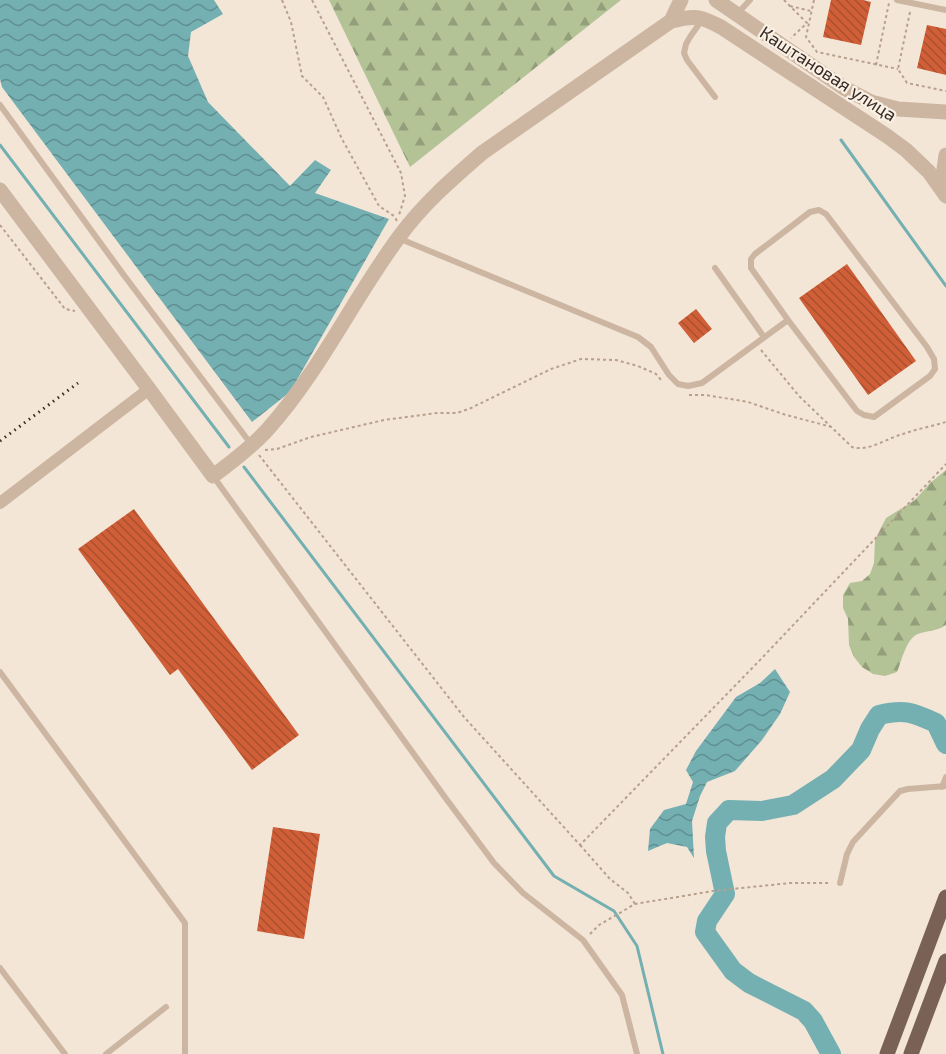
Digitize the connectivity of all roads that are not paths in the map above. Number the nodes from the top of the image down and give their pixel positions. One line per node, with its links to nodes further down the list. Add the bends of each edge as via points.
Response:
1 (681, 0): 8 (street)
2 (716, 0): 6 (street, Каштановая улица)
3 (750, 0): 6 (lane)
4 (897, 0): 5 (lane)
5 (946, 10)
6 (737, 14): 11 (street, Каштановая улица, via 844,88 871,102 898,109)
7 (704, 18): 8 (street); 9 (lane, via 684,53); 15 (street, Каштановая улица, via 897,143 929,172)
8 (671, 21): 16 (street, via 482,153 434,197)
9 (715, 97)
10 (0, 105): 21 (lane)
11 (946, 112)
12 (946, 155): 14 (street)
13 (0, 190): 20 (street)
14 (946, 191)
15 (946, 196)
16 (398, 238): 19 (lane, via 638,337 651,347 678,384 702,383); 21 (street, via 318,363)
17 (715, 268): 19 (lane)
18 (788, 320): 18 (lane, via 864,415 874,417 935,369 927,347 826,214 819,210 810,212 751,260 751,268); 19 (lane)
19 (764, 337)
20 (149, 389): 22 (street); 23 (street)
21 (254, 448): 22 (street)
22 (213, 476): 35 (lane, via 495,863 523,893 583,940 622,995)
23 (0, 503)
24 (0, 672): 34 (lane, via 185,923)
25 (946, 777): 26 (lane)
26 (944, 787): 27 (lane, via 900,791 853,842)
27 (840, 883)
28 (946, 897): 36 (main road)
29 (946, 961): 37 (main road)
30 (0, 968): 32 (lane)
31 (166, 1007): 33 (lane)
32 (65, 1054)
33 (106, 1054)
34 (185, 1054)
35 (637, 1054)
36 (887, 1054)
37 (911, 1054)

